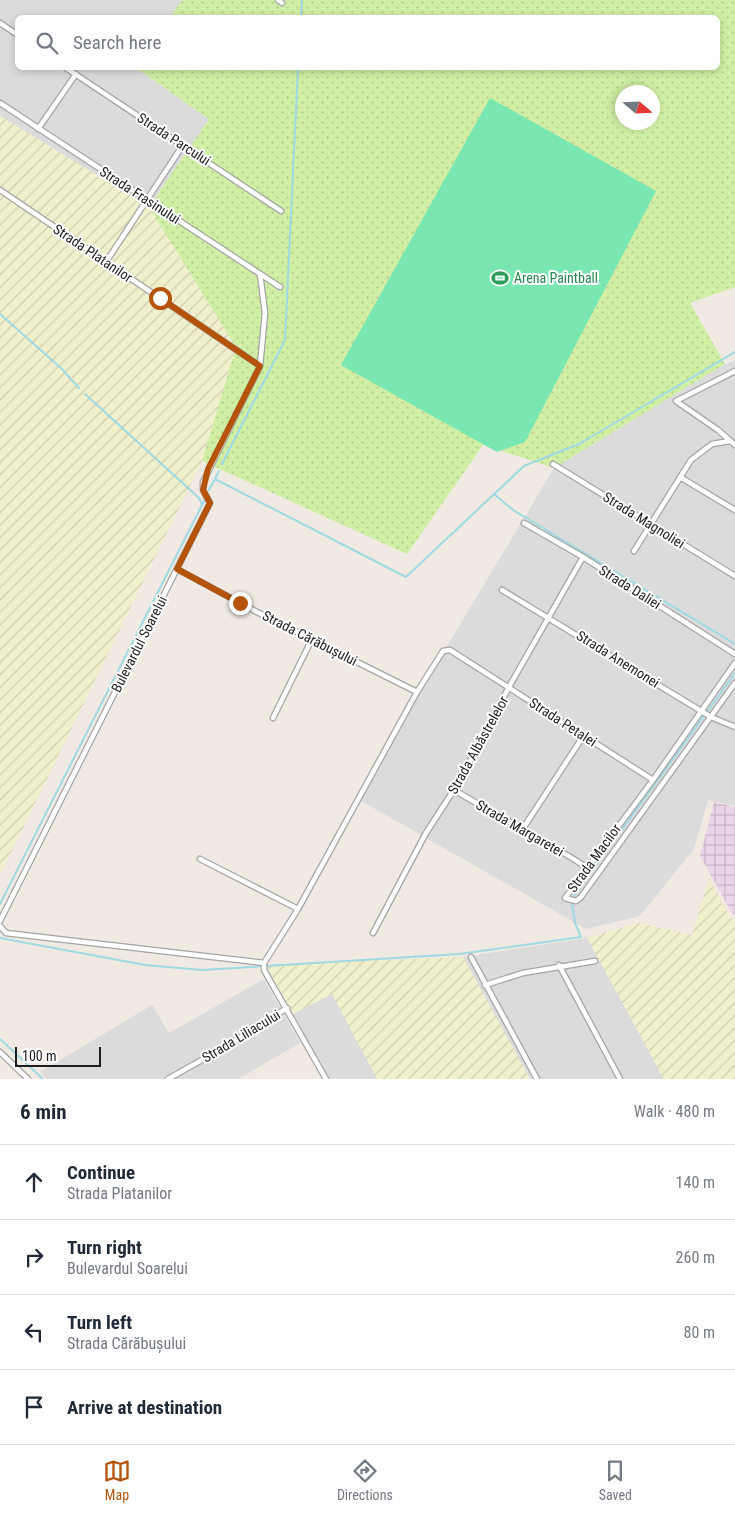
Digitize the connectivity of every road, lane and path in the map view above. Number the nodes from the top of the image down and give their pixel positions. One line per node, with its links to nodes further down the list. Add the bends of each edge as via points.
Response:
1 (0, 24): 2 (street)
2 (15, 33)
3 (69, 70): 4 (street, Strada Parcului)
4 (76, 74): 6 (street); 7 (street, Strada Parcului)
5 (0, 103): 6 (street, Strada Frasinului)
6 (38, 129): 9 (street, Strada Frasinului)
7 (184, 145): 9 (street); 10 (street, Strada Parcului)
8 (0, 190): 11 (street, Strada Platanilor)
9 (148, 200): 11 (street); 12 (street, Strada Frasinului)
10 (280, 211)
11 (106, 262): 14 (street, Strada Platanilor)
12 (260, 274): 13 (street, Strada Frasinului); 14 (street, via 265,313)
13 (280, 287)
14 (260, 366): 25 (street, Bulevardul Soarelui, via 208,469 203,490 210,503)
15 (735, 371): 16 (street, via 676,401)
16 (730, 441): 17 (street); 19 (street, via 712,444 702,450)
17 (735, 445)
18 (553, 464): 22 (street, Strada Magnoliei)
19 (680, 477): 20 (street); 22 (street)
20 (735, 510)
21 (524, 522): 24 (street, Strada Daliei)
22 (650, 524): 23 (street); 26 (street, Strada Magnoliei)
23 (634, 551)
24 (583, 557): 28 (street, Strada Albăstrelelor); 30 (street, Strada Daliei)
25 (177, 569): 29 (street, Strada Cărăbușului); 46 (street, Bulevardul Soarelui)
26 (735, 576)
27 (502, 590): 28 (street, Strada Anemonei)
28 (549, 616): 33 (street, Strada Albăstrelelor); 35 (street, Strada Anemonei)
29 (312, 639): 34 (street, Strada Cărăbușului); 37 (street)
30 (735, 654)
31 (735, 662): 35 (street, Strada Macilor)
32 (735, 683): 36 (street, Strada Macilor)
33 (509, 687): 34 (street, Strada Petalei, via 446,650); 39 (street, Strada Petalei); 41 (street, Strada Albăstrelelor)
34 (417, 692): 45 (street)
35 (702, 711): 36 (street, Strada Anemonei); 40 (street, Strada Macilor)
36 (710, 716): 38 (street, Strada Anemonei); 44 (street, Strada Macilor, via 581,897 576,901 565,898)
37 (273, 718)
38 (735, 727)
39 (584, 735): 40 (street, Strada Petalei); 42 (street)
40 (653, 780): 44 (street, Strada Macilor)
41 (454, 790): 42 (street, Strada Margaretei); 48 (street, Strada Albăstrelelor, via 426,833)
42 (522, 830): 44 (street, Strada Margaretei, via 543,839)
43 (200, 859): 45 (street)
44 (586, 867)
45 (298, 909): 51 (street)
46 (0, 921)
47 (0, 926): 51 (street, via 6,933)
48 (373, 933)
49 (471, 957): 53 (street)
50 (595, 961): 52 (street)
51 (264, 963): 54 (street, via 264,970)
52 (559, 965): 53 (street, via 523,972); 60 (street)
53 (485, 985): 59 (street)
54 (287, 1008): 57 (street, Strada Liliacului); 58 (street)
55 (0, 1052): 56 (street)
56 (28, 1079)
57 (168, 1079)
58 (326, 1079)
59 (537, 1079)
60 (620, 1079)

